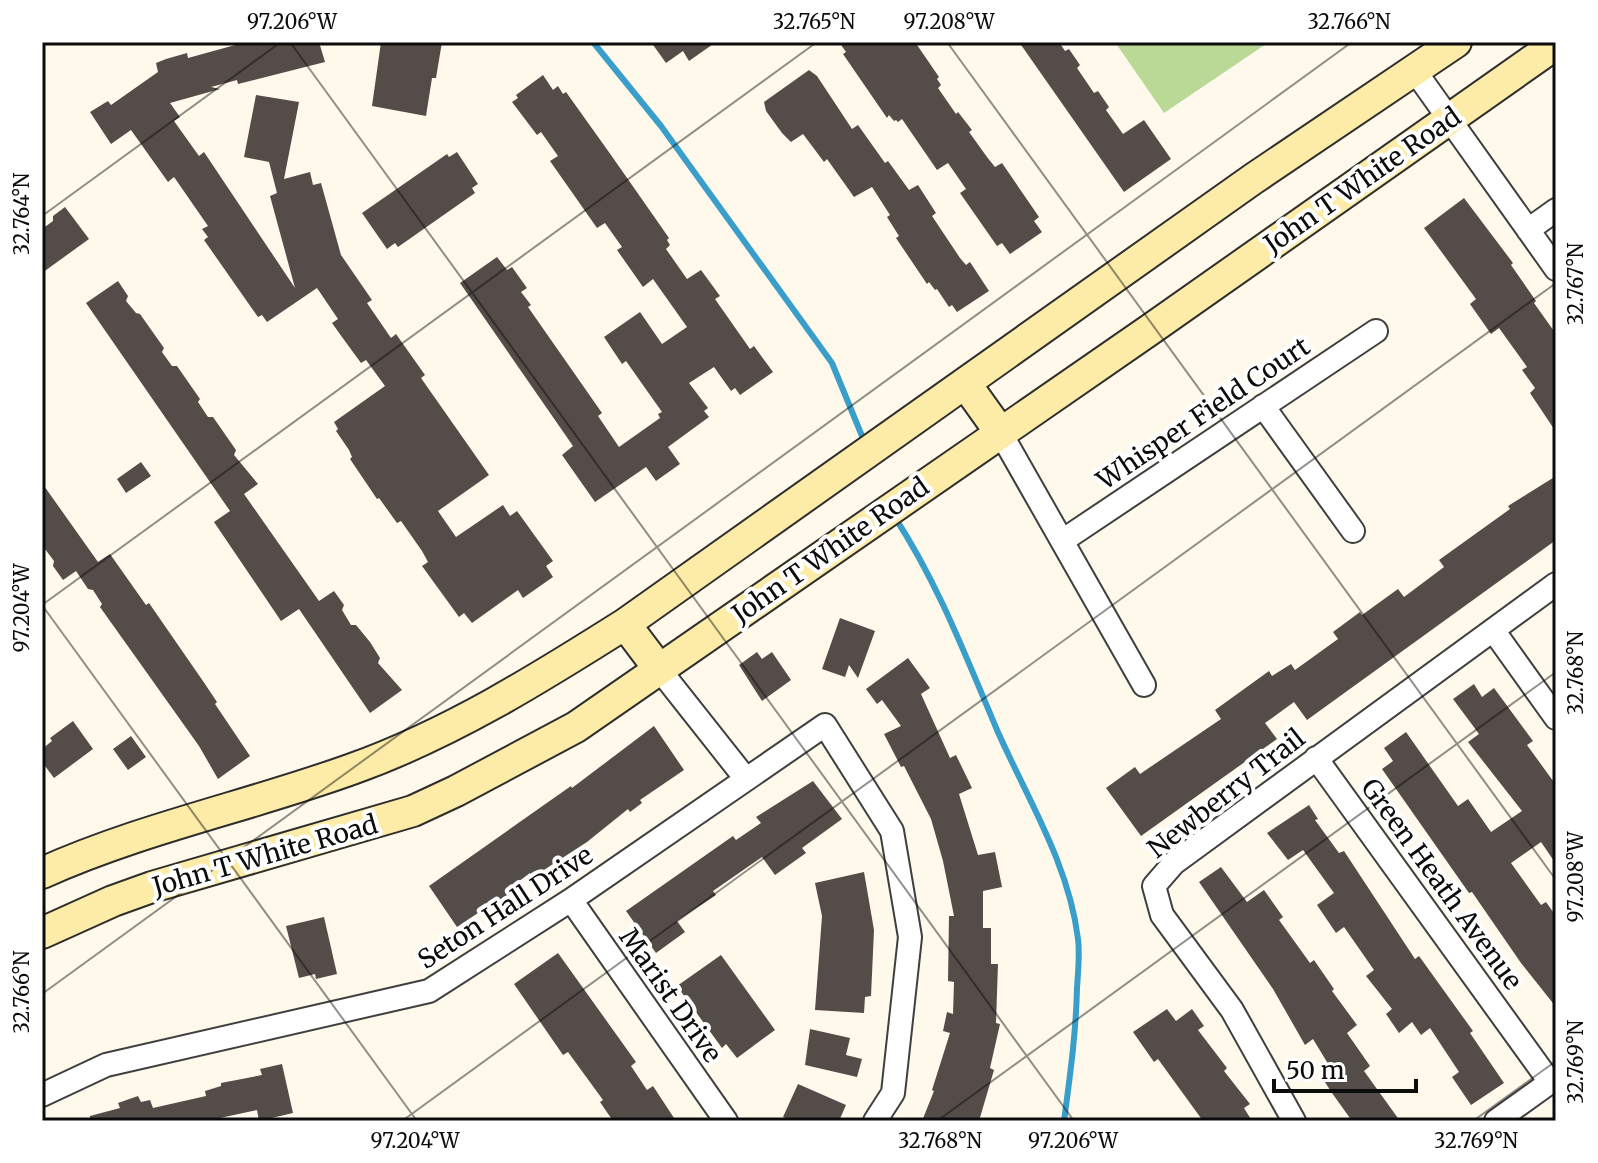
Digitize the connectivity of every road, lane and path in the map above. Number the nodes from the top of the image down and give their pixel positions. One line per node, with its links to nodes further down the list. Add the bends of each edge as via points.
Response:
1 (1456, 42): 3 (main road, John T White Road)
2 (1556, 44): 4 (main road, John T White Road)
3 (1415, 71): 4 (street); 9 (main road, John T White Road)
4 (1448, 119): 6 (street); 11 (main road, John T White Road)
5 (1556, 210): 6 (street)
6 (1528, 230): 7 (street)
7 (1556, 269)
8 (1376, 331): 10 (street, Whisper Field Court)
9 (965, 383): 11 (main road); 15 (main road, John T White Road)
10 (1263, 406): 12 (street); 13 (street, Whisper Field Court)
11 (1000, 432): 13 (street); 17 (main road, John T White Road)
12 (1353, 531)
13 (1062, 541): 18 (street)
14 (1556, 584): 16 (street, Newberry Trail)
15 (625, 624): 17 (main road); 22 (main road, John T White Road, via 527,686 355,768 91,851)
16 (1493, 630): 19 (street); 20 (street, Newberry Trail)
17 (659, 669): 21 (street); 24 (main road, John T White Road, via 576,727 413,811 152,887)
18 (1144, 685)
19 (1556, 718)
20 (1316, 758): 25 (street, Green Heath Avenue); 29 (street, Newberry Trail, via 1174,863 1154,886 1162,915 1232,1010)
21 (746, 779): 23 (street, Seton Hall Drive); 28 (street, Seton Hall Drive, via 825,725 892,831 910,937 893,1093)
22 (42, 873)
23 (571, 900): 26 (street, Seton Hall Drive, via 429,991 106,1065); 27 (street, Marist Drive)
24 (42, 933)
25 (1553, 1080): 30 (street)
26 (42, 1095)
27 (726, 1121)
28 (875, 1121)
29 (1294, 1121)
30 (1496, 1121)

